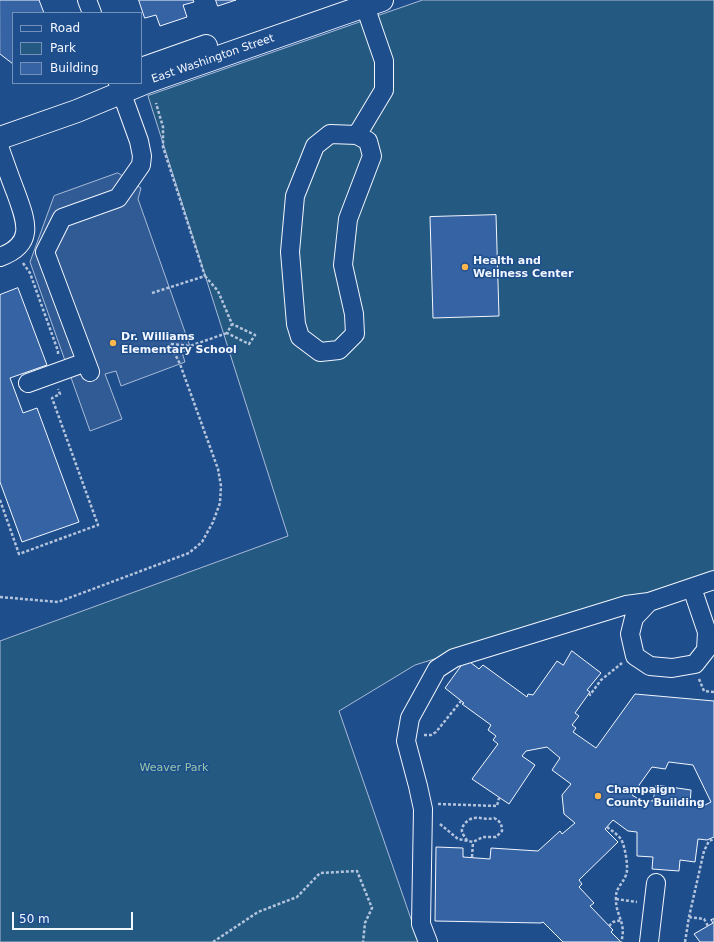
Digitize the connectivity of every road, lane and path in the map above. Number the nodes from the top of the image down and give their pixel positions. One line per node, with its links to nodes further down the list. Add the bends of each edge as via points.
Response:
1 (87, 0): 3 (street)
2 (365, 2): 4 (main road, East Washington Street, via 226,39); 5 (main road, East Washington Street); 10 (street, via 384,61 384,90)
3 (92, 12)
4 (142, 69)
5 (142, 83)
6 (132, 84): 7 (main road, East Washington Street)
7 (116, 86): 9 (main road, East Washington Street); 11 (main road, East Washington Street, via 77,111); 19 (street, via 139,141 141,165 118,198 62,218 46,252 88,367)
8 (156, 104): 15 (path, via 163,127 163,147)
9 (0, 122)
10 (357, 135): 10 (street, via 330,134 315,146 295,196 290,252 296,324 300,337 320,352 339,350 355,334 354,314 343,265 348,219 372,156 368,141)
11 (0, 138)
12 (0, 149): 13 (street, via 26,222 24,237 18,248)
13 (0, 257)
14 (19, 262): 19 (path, via 24,263 30,273 58,351 57,363 50,365)
15 (205, 276): 16 (path); 17 (path, via 218,291)
16 (152, 293)
17 (232, 324): 18 (path); 18 (path, via 255,335 249,344)
18 (227, 333): 24 (path, via 190,346 170,344 180,364 220,480 220,503 202,542 188,553 58,602)
19 (53, 374): 20 (street); 21 (path, via 60,394 52,398 98,525 19,554)
20 (28, 383)
21 (0, 500)
22 (714, 580): 23 (street)
23 (692, 588): 25 (street); 25 (street, via 707,632 706,650 695,664 672,668 650,666 636,656 630,634 634,618)
24 (0, 596)
25 (650, 602): 31 (street, via 626,606 454,658 437,669 410,718)
26 (626, 660): 29 (path, via 601,680 590,695)
27 (698, 675): 28 (path, via 704,691)
28 (714, 692)
29 (589, 693)
30 (461, 701): 31 (path, via 436,732 426,736)
31 (407, 734): 33 (street, via 406,741)
32 (499, 798): 33 (path, via 497,806)
33 (422, 803): 34 (street)
34 (423, 821): 37 (path, via 435,820 458,839); 49 (street, via 421,924)
35 (607, 827): 41 (path, via 622,841 627,865 626,874 617,888)
36 (714, 839): 43 (path, via 704,851)
37 (467, 841): 38 (path); 38 (path, via 462,832 470,820 498,820 502,831 496,836 483,836)
38 (473, 842): 39 (path)
39 (472, 857)
40 (656, 883): 42 (street)
41 (616, 899): 42 (path); 44 (path, via 616,907)
42 (653, 904): 51 (street)
43 (689, 917): 46 (path, via 704,919); 52 (path)
44 (622, 920): 45 (path); 50 (path)
45 (609, 926)
46 (708, 926)
47 (213, 942): 48 (path, via 258,912 297,897 320,874 357,872 372,908 365,923)
48 (363, 942)
49 (428, 942)
50 (621, 942)
51 (649, 942)
52 (685, 942)

